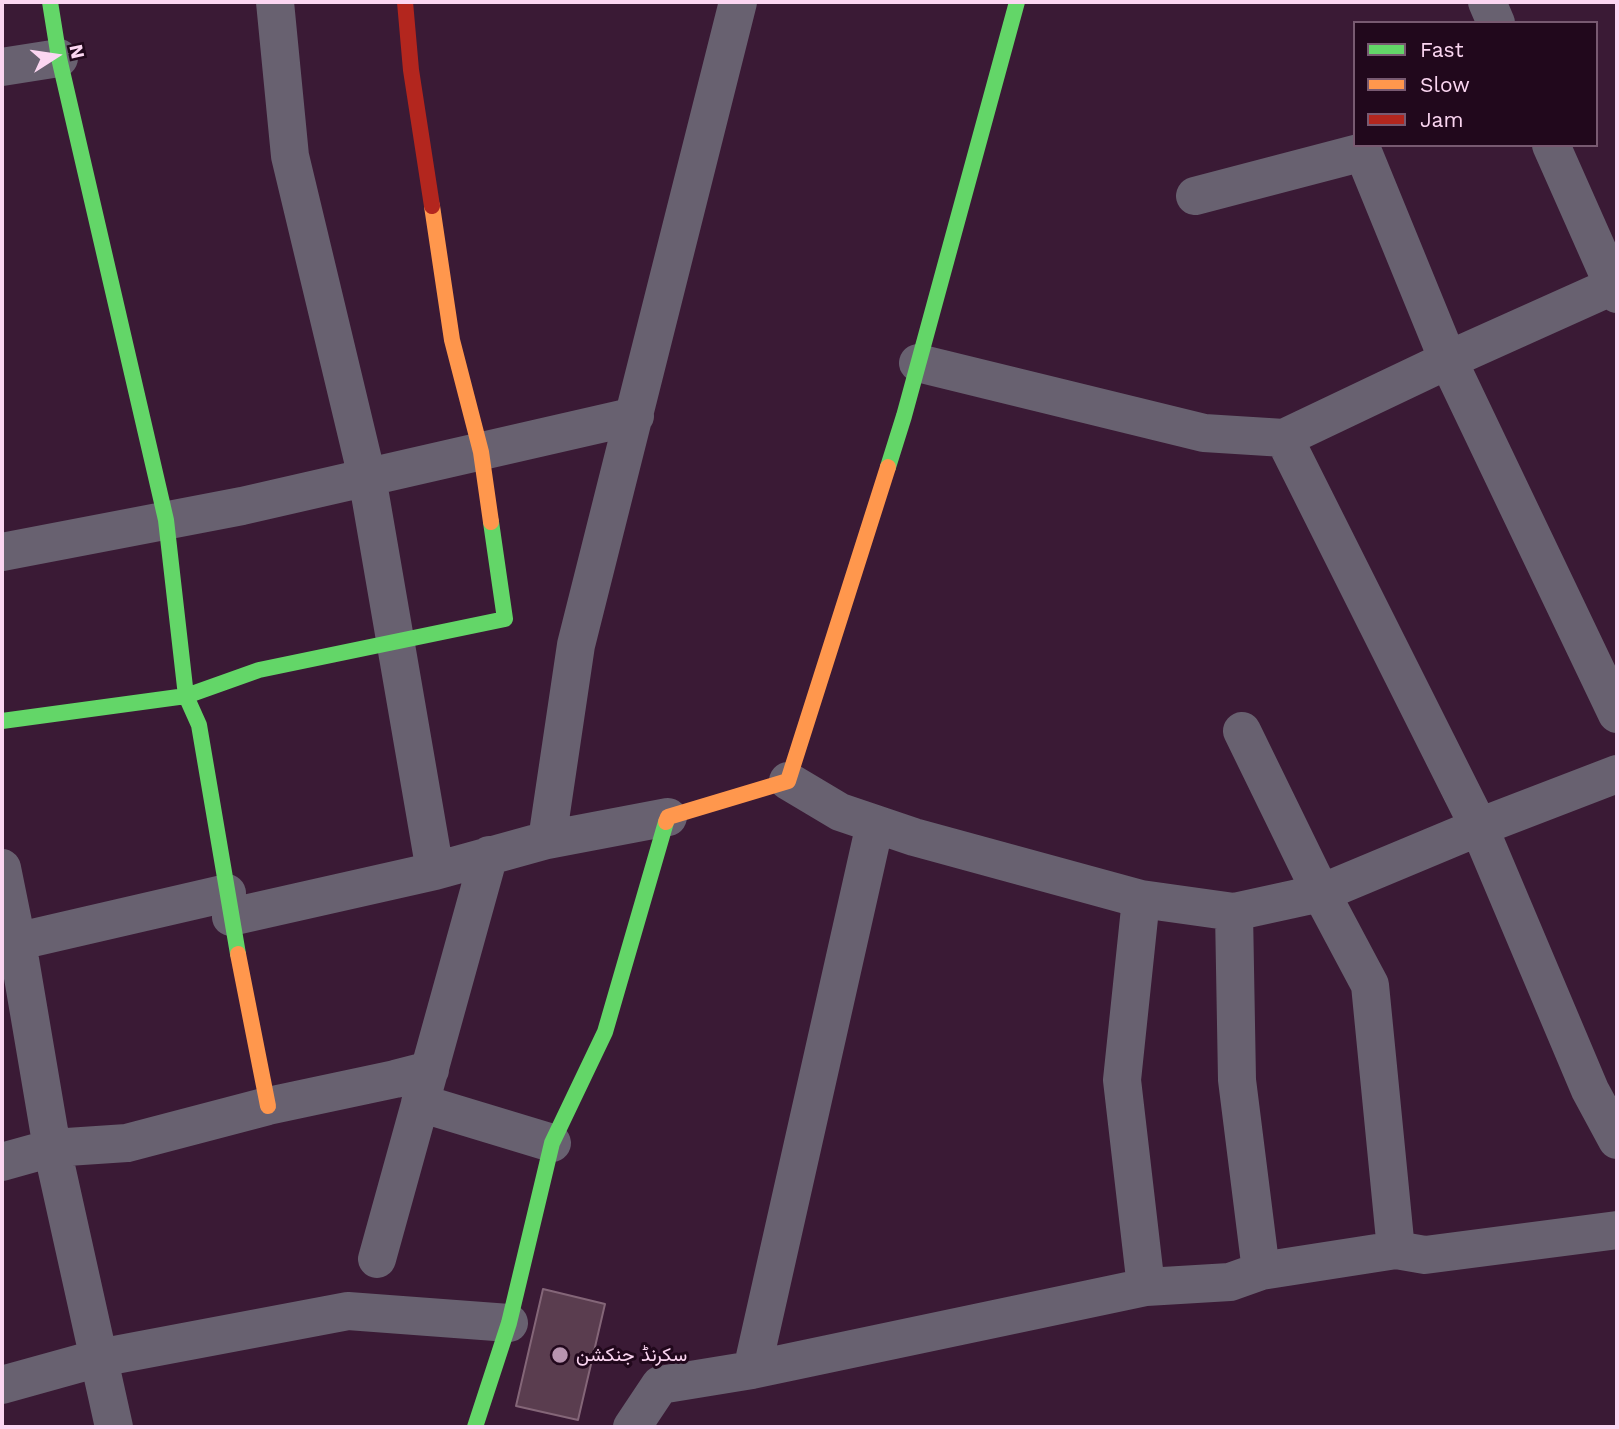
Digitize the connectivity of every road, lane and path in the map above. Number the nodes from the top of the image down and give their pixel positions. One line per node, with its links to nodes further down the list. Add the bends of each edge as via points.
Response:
1 (50, 2): 8 (street)
2 (275, 2): 18 (street, via 290,156)
3 (405, 2): 17 (street, via 452,340)
4 (738, 2): 15 (street)
5 (1017, 2): 14 (street)
6 (1487, 2): 7 (street)
7 (1495, 21)
8 (59, 58): 9 (street); 19 (street)
9 (2, 67)
10 (1552, 147): 12 (street)
11 (1195, 196): 13 (street, via 1363,152)
12 (1616, 288): 13 (street)
13 (1448, 360): 16 (street); 23 (street)
14 (918, 363): 16 (street, via 1203,433); 27 (street)
15 (635, 416): 17 (street); 31 (street, via 576,645)
16 (1284, 438): 30 (street)
17 (481, 452): 18 (street); 21 (street, via 505,619)
18 (367, 477): 19 (street); 21 (street)
19 (166, 520): 20 (street); 22 (street)
20 (2, 551)
21 (395, 641): 22 (street, via 259,670); 34 (street)
22 (186, 696): 24 (street); 37 (street, via 199,725)
23 (1617, 715)
24 (2, 721)
25 (1242, 731): 35 (street)
26 (1617, 774): 30 (street)
27 (788, 781): 28 (street); 29 (street, via 841,812)
28 (668, 817): 31 (street); 43 (street, via 605,1032)
29 (876, 824): 36 (street); 53 (street)
30 (1479, 827): 35 (street); 42 (street, via 1590,1090)
31 (547, 840): 32 (street)
32 (489, 855): 34 (street); 40 (street)
33 (2, 868): 39 (street)
34 (435, 871): 37 (street)
35 (1321, 893): 38 (street); 47 (street, via 1370,985)
36 (1141, 899): 38 (street); 50 (street, via 1122,1080)
37 (229, 905): 39 (street); 41 (street)
38 (1234, 912): 49 (street, via 1237,1080)
39 (9, 944): 44 (street)
40 (425, 1086): 41 (street, via 395,1079); 43 (street); 48 (street)
41 (268, 1106): 44 (street, via 128,1143)
42 (1617, 1140)
43 (552, 1143): 51 (street)
44 (52, 1148): 45 (street); 52 (street)
45 (2, 1162)
46 (1617, 1230): 47 (street, via 1425,1255)
47 (1396, 1250): 49 (street)
48 (377, 1259)
49 (1261, 1270): 50 (street, via 1230,1282)
50 (1146, 1287): 53 (street)
51 (509, 1323): 52 (street, via 348,1311); 57 (street)
52 (99, 1358): 54 (street); 56 (street)
53 (752, 1370): 55 (street, via 660,1385)
54 (2, 1385)
55 (636, 1425)
56 (114, 1427)
57 (475, 1427)

